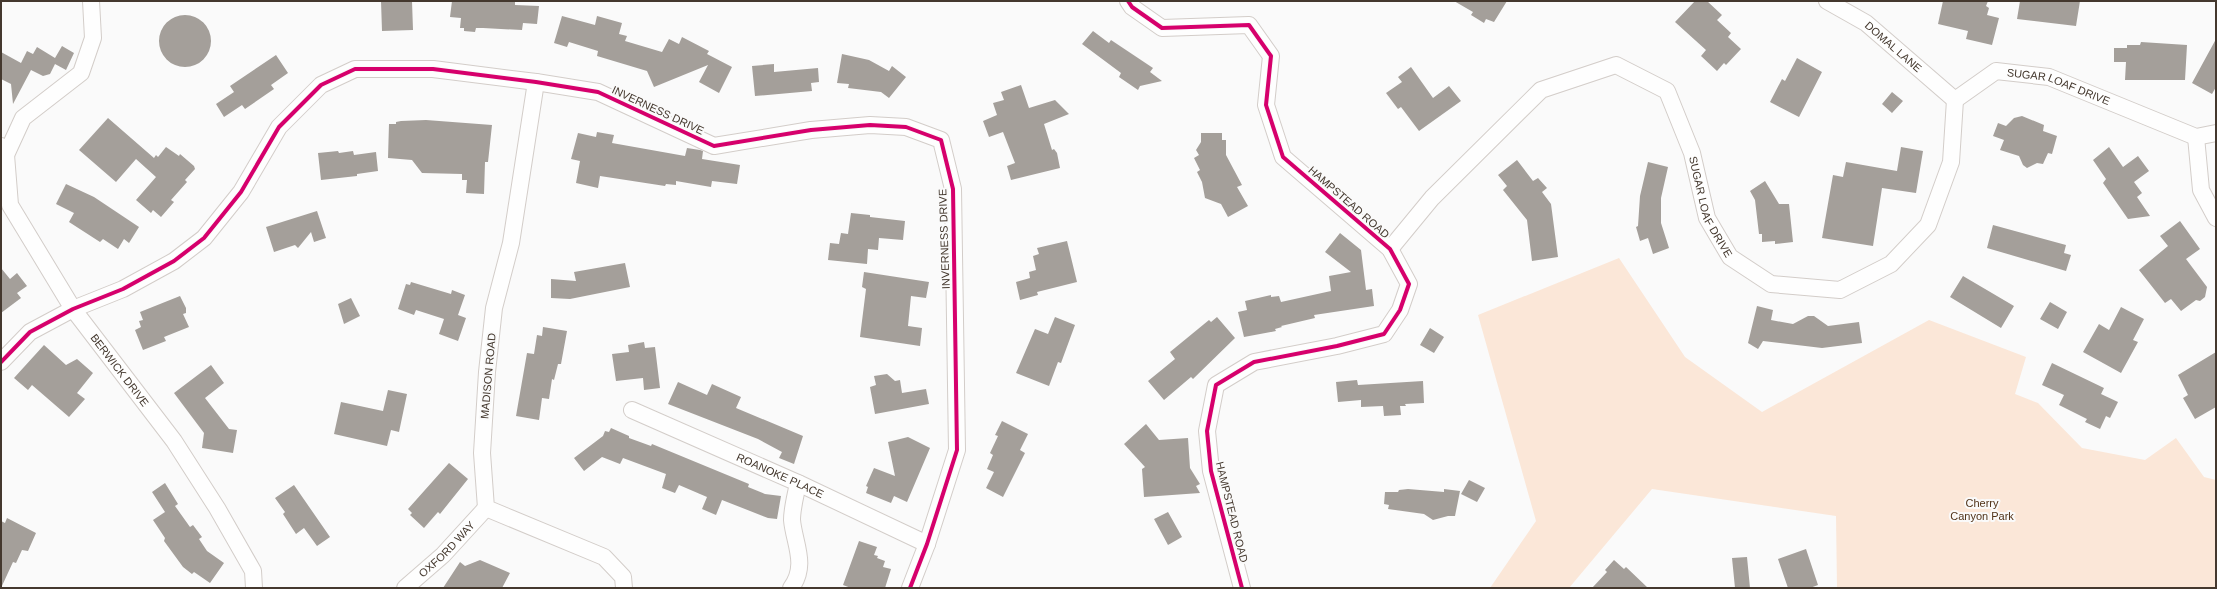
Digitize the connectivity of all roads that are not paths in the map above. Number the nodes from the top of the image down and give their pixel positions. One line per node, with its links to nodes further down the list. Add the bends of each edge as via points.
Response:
1 (91, 1): 8 (street, via 93,38 81,73 23,118)
2 (1128, 1): 10 (street, HAMPSTEAD ROAD, via 1132,7 1162,28 1249,25 1271,56 1266,106 1283,157)
3 (1827, 1): 5 (street, DOMAL LANE, via 1866,23)
4 (536, 82): 11 (street, INVERNESS DRIVE, via 433,69 355,69 320,85 279,127 241,192 204,238 174,261 123,289); 15 (street, MADISON ROAD, via 511,243 494,308 482,453); 16 (street, INVERNESS DRIVE, via 598,92 714,146 811,130 870,125 906,127 941,140 952,189 957,450)
5 (1955, 100): 7 (street, SUGAR LOAF DRIVE, via 1996,71 2049,77); 10 (street, SUGAR LOAF DRIVE, via 1951,162 1928,225 1891,264 1840,290 1771,284 1730,257 1707,218 1692,153 1667,91 1616,65 1541,90 1432,198)
6 (2216, 133): 7 (street)
7 (2196, 137): 9 (street, via 2201,190)
8 (4, 150): 11 (street, BERWICK DRIVE, via 10,205)
9 (2216, 218)
10 (1390, 249): 22 (street, HAMPSTEAD ROAD, via 1409,284 1400,310 1384,334 1254,362 1216,385 1207,431 1211,471)
11 (73, 309): 12 (street, INVERNESS DRIVE, via 30,332); 17 (street, BERWICK DRIVE, via 174,442 217,508 253,571)
12 (1, 362)
13 (632, 410): 14 (street, ROANOKE PLACE)
14 (798, 483): 16 (street, ROANOKE PLACE); 20 (street, via 792,519 799,550 797,580)
15 (486, 508): 18 (street, OXFORD WAY, via 443,555); 19 (street, via 604,557 623,577)
16 (927, 544): 21 (street, INVERNESS DRIVE)
17 (254, 588)
18 (405, 588)
19 (624, 588)
20 (791, 588)
21 (910, 588)
22 (1242, 588)

